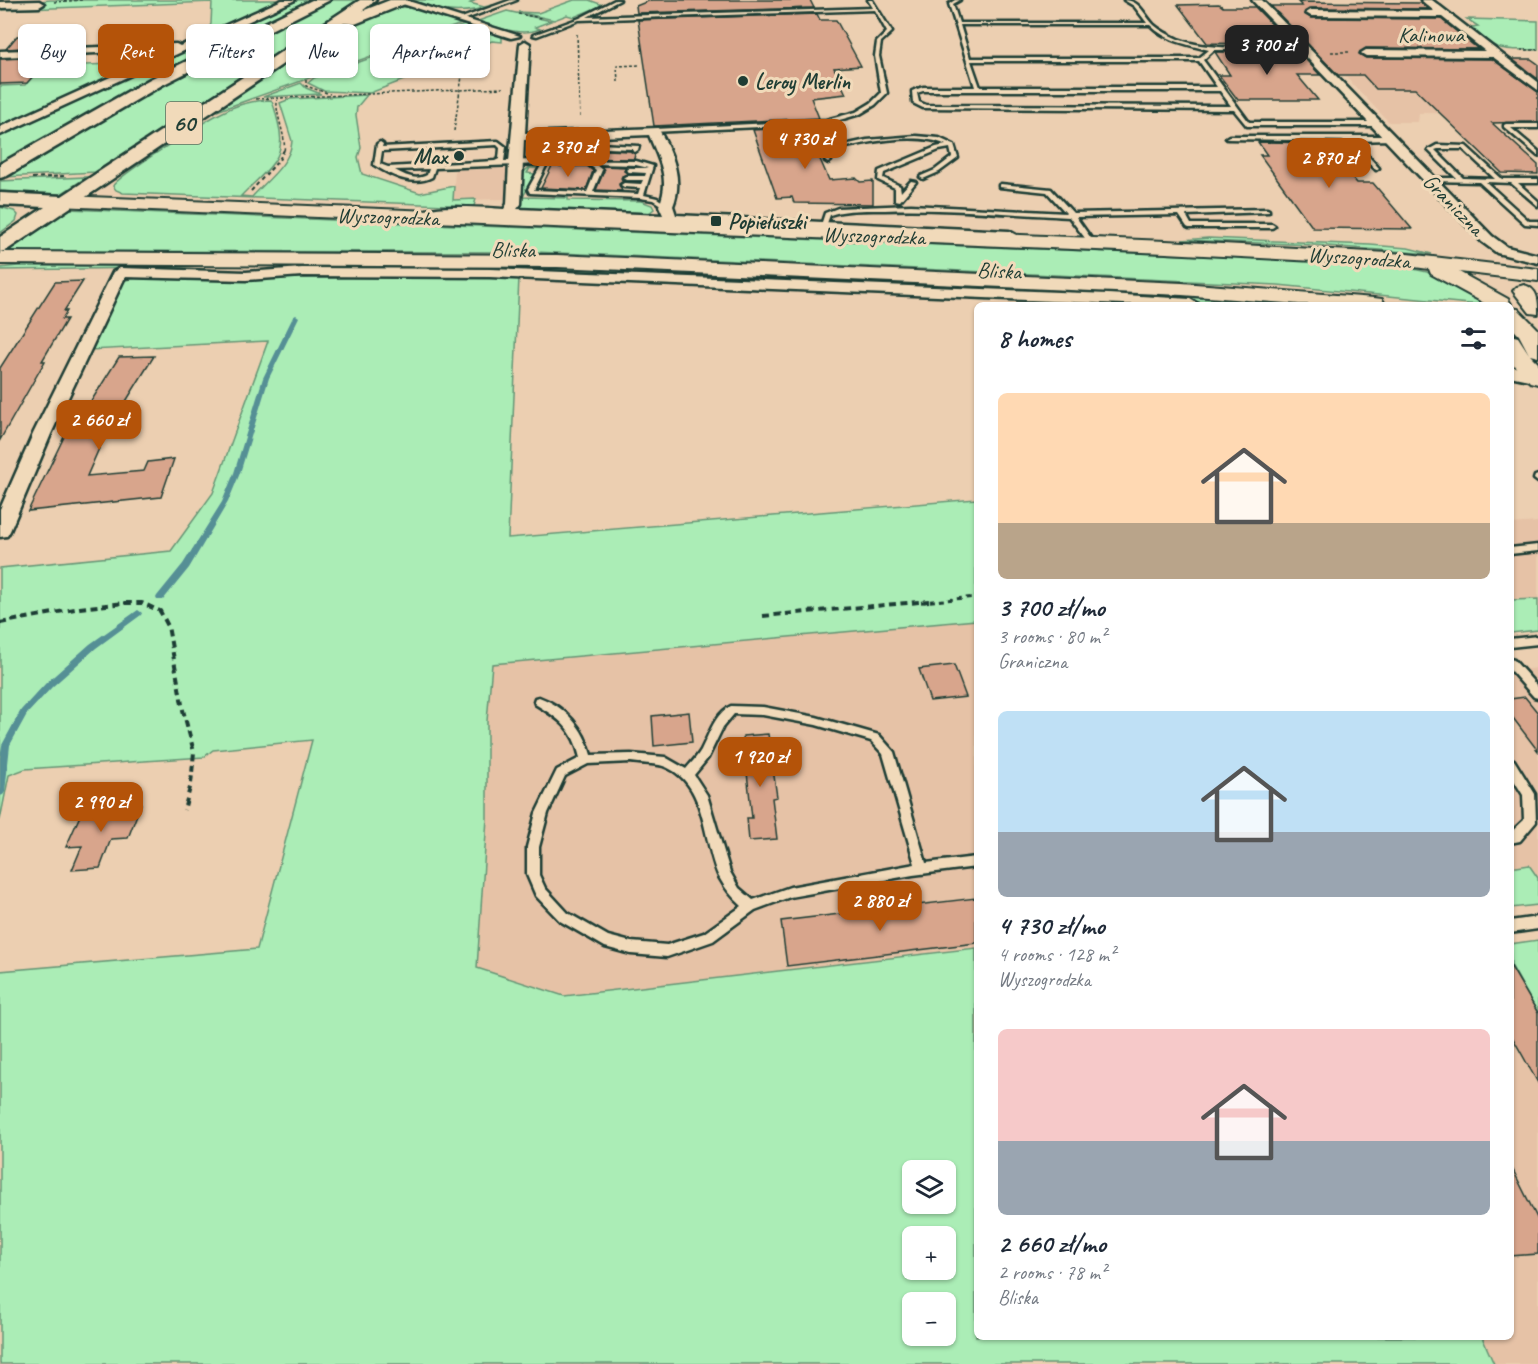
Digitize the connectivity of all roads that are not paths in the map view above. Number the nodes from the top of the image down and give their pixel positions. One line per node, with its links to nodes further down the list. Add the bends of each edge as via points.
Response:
1 (290, 0): 26 (street)
2 (323, 0): 66 (main road, 60, via 156,82)
3 (369, 0): 19 (main road, 60)
4 (399, 0): 17 (street); 20 (main road)
5 (515, 0): 17 (lane)
6 (618, 0): 18 (lane)
7 (870, 0): 14 (lane)
8 (958, 0): 21 (lane, via 951,4)
9 (1126, 0): 22 (lane, via 1139,6)
10 (1257, 0): 28 (street, Graniczna)
11 (1426, 0): 16 (street, Kalinowa)
12 (39, 4): 13 (street)
13 (0, 5)
14 (876, 9): 18 (lane); 42 (lane, via 890,32 879,42 877,56 884,93 851,116 826,122)
15 (1311, 13): 16 (street)
16 (1444, 14): 31 (street, Kalinowa)
17 (460, 19): 24 (street)
18 (578, 19): 23 (lane)
19 (333, 24)
20 (345, 24)
21 (957, 24): 22 (lane); 33 (lane)
22 (1150, 24): 27 (lane, via 1173,38)
23 (535, 35): 24 (street); 25 (street, via 539,40)
24 (515, 36): 25 (street, via 512,42)
25 (525, 44): 43 (street)
26 (184, 48): 30 (street); 41 (street)
27 (1213, 49): 28 (lane); 34 (lane)
28 (1306, 50): 39 (street, Graniczna)
29 (1366, 53): 31 (street, Kalinowa)
30 (0, 54)
31 (1495, 54): 35 (street, Kalinowa)
32 (286, 55): 88 (main road, 60)
33 (968, 59): 34 (lane); 36 (lane)
34 (1200, 60): 37 (lane)
35 (1538, 87)
36 (978, 89): 37 (lane); 38 (lane, via 914,92 916,104 925,107)
37 (1221, 89): 38 (lane)
38 (1235, 108): 39 (lane, via 1247,124)
39 (1378, 124): 45 (street, Graniczna)
40 (1538, 126): 47 (lane, via 1506,126)
41 (0, 131)
42 (654, 131): 43 (street); 59 (street)
43 (518, 137): 52 (street)
44 (1229, 138): 46 (lane)
45 (1391, 138): 46 (lane); 72 (street, Graniczna)
46 (1350, 139): 60 (lane)
47 (1525, 142): 48 (lane); 50 (lane)
48 (1538, 142)
49 (952, 146): 54 (lane, via 938,139 845,144 828,150); 69 (lane, via 955,158); 87 (lane, via 880,172 880,179 898,187)
50 (1538, 154)
51 (633, 156): 53 (lane, via 637,147 557,144 546,147); 57 (lane); 62 (lane)
52 (515, 162): 53 (lane); 55 (lane); 93 (street, via 514,204)
53 (537, 162): 56 (lane)
54 (828, 162)
55 (496, 163): 58 (lane); 61 (lane, via 502,160 503,147 498,143 380,147 377,165)
56 (545, 163): 57 (lane); 84 (lane, via 532,192)
57 (591, 164): 63 (lane)
58 (432, 166): 61 (lane); 61 (lane, via 430,176 419,180)
59 (669, 166): 62 (lane); 94 (street, via 672,190)
60 (1376, 168)
61 (387, 169)
62 (650, 169): 65 (lane); 71 (lane)
63 (599, 170): 64 (lane); 67 (lane)
64 (609, 170)
65 (629, 170)
66 (0, 172)
67 (596, 177): 68 (lane); 79 (lane)
68 (606, 177)
69 (923, 177)
70 (626, 178): 71 (lane)
71 (646, 178): 82 (lane)
72 (1431, 180): 73 (lane); 104 (street, Graniczna, via 1494,245)
73 (1461, 180): 74 (lane); 75 (lane, via 1431,150 1464,147)
74 (1481, 181): 75 (lane); 97 (lane, via 1527,224)
75 (1500, 181): 76 (lane)
76 (1513, 181): 77 (lane); 89 (lane)
77 (1538, 181)
78 (913, 182): 87 (lane)
79 (593, 184): 80 (lane); 84 (lane)
80 (603, 185)
81 (624, 185): 82 (lane)
82 (644, 186): 85 (lane)
83 (1001, 186): 95 (lane, via 1049,190)
84 (589, 194): 85 (lane)
85 (640, 196): 94 (lane, via 654,199)
86 (6, 199): 88 (main road)
87 (898, 200): 90 (lane)
88 (64, 202): 96 (main road, Wyszogrodzka); 101 (main road)
89 (1538, 204)
90 (879, 208): 95 (lane); 98 (lane, via 838,210 827,214)
91 (1267, 211): 92 (lane)
92 (1181, 212): 95 (lane); 99 (lane, via 1189,226)
93 (508, 213): 94 (street); 96 (street, via 455,211)
94 (668, 213): 98 (street)
95 (1071, 215): 100 (lane)
96 (405, 217): 102 (main road, Wyszogrodzka)
97 (1538, 223)
98 (824, 225): 100 (street)
99 (1272, 226)
100 (1089, 241): 102 (street)
101 (0, 246)
102 (1166, 247): 105 (main road, Wyszogrodzka)
103 (0, 258): 107 (main road, Wyszogrodzka, via 557,261 1182,289)
104 (1538, 259)
105 (1407, 260): 108 (main road, via 1448,274); 109 (main road, Wyszogrodzka)
106 (1159, 302): 115 (street, Bliska, via 562,275 302,272 246,276 120,272)
107 (1348, 302)
108 (1497, 302)
109 (1506, 302)
110 (1538, 308): 111 (main road)
111 (1522, 309): 112 (main road); 114 (main road, via 1516,353)
112 (1538, 350)
113 (1514, 372): 114 (street)
114 (1538, 377)
115 (0, 531)
116 (1538, 548): 117 (lane)
117 (1514, 551)
118 (1538, 640): 119 (lane)
119 (1514, 643)
120 (1514, 667): 121 (lane)
121 (1538, 694)
122 (539, 701): 123 (lane, via 575,726)
123 (586, 760): 125 (lane, via 631,758 664,762); 129 (lane, via 561,773 542,813 532,847 533,874 540,892 564,917 605,941 667,951 708,937)
124 (1514, 770): 126 (lane, via 1529,794 1530,822)
125 (687, 775): 128 (lane, via 731,710 763,711 816,721 875,738 888,752); 129 (lane, via 701,795 724,874 735,892)
126 (1514, 837)
127 (974, 862): 128 (lane)
128 (922, 869): 129 (lane, via 790,892)
129 (752, 906)
130 (1538, 923): 131 (lane)
131 (1514, 926)

